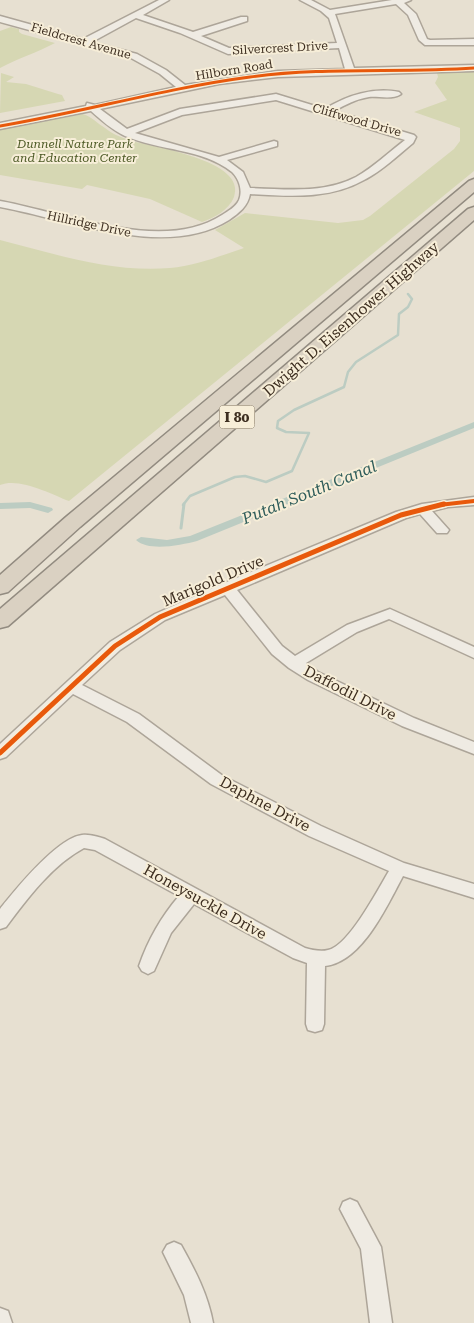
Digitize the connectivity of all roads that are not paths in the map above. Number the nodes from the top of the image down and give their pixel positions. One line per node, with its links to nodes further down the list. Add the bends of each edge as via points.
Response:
1 (164, 0): 5 (street)
2 (304, 0): 4 (street)
3 (402, 1): 4 (street); 10 (street, via 412,14 423,40 428,43)
4 (329, 13): 11 (street, via 338,27)
5 (134, 15): 8 (street, Silvercrest Drive); 9 (street)
6 (0, 18): 9 (street, Fieldcrest Avenue)
7 (244, 19): 8 (street)
8 (194, 35): 11 (street, Silvercrest Drive, via 228,51)
9 (85, 42): 15 (street, Fieldcrest Avenue, via 147,62)
10 (474, 42)
11 (343, 45): 14 (street)
12 (474, 63): 14 (street, Hilborn Road)
13 (474, 68): 14 (street, Hilborn Road)
14 (350, 69): 15 (street, Hilborn Road, via 288,72)
15 (181, 86): 17 (street, Hilborn Road)
16 (396, 94): 18 (street, via 376,92 350,98)
17 (92, 107): 19 (street, Hilborn Road); 20 (street, Hilborn Road); 21 (street, via 110,124)
18 (328, 111): 21 (street, Cliffwood Drive, via 276,97 180,112); 25 (street, Cliffwood Drive, via 404,133 411,137 410,141 360,179 341,186 305,192)
19 (0, 121)
20 (0, 126)
21 (126, 133): 23 (street)
22 (274, 144): 23 (street)
23 (220, 160): 25 (street, via 236,170)
24 (474, 184): 31 (highway, Dwight D. Eisenhower Highway / I 80)
25 (246, 191): 26 (street, Hillridge Drive, via 242,203 217,222 184,232 161,234 114,231)
26 (0, 204)
27 (474, 212): 33 (highway, Dwight D. Eisenhower Highway / I 80)
28 (474, 501): 29 (street, Marigold Drive)
29 (422, 508): 30 (street); 32 (street, Marigold Drive)
30 (442, 530)
31 (0, 587)
32 (227, 587): 35 (street, Daffodil Drive, via 277,650); 36 (street, Marigold Drive, via 137,630)
33 (0, 621)
34 (474, 653): 35 (street, via 390,614 343,633)
35 (294, 664): 37 (street, Daffodil Drive, via 356,698)
36 (71, 686): 38 (street, Marigold Drive); 39 (street, Daphne Drive, via 133,718 217,780 349,847)
37 (474, 748)
38 (0, 754)
39 (399, 868): 40 (street, Daphne Drive); 43 (street, via 373,913 344,951 333,957)
40 (474, 891)
41 (191, 895): 42 (street, Honeysuckle Drive, via 99,844 82,840 68,848); 43 (street, Honeysuckle Drive, via 298,953); 44 (street, via 166,925)
42 (0, 922)
43 (316, 959): 45 (street)
44 (148, 966)
45 (315, 1024)
46 (350, 1209): 51 (street, via 371,1246)
47 (174, 1252): 50 (street, via 192,1286)
48 (0, 1319): 49 (street)
49 (1, 1323)
50 (202, 1323)
51 (381, 1323)

